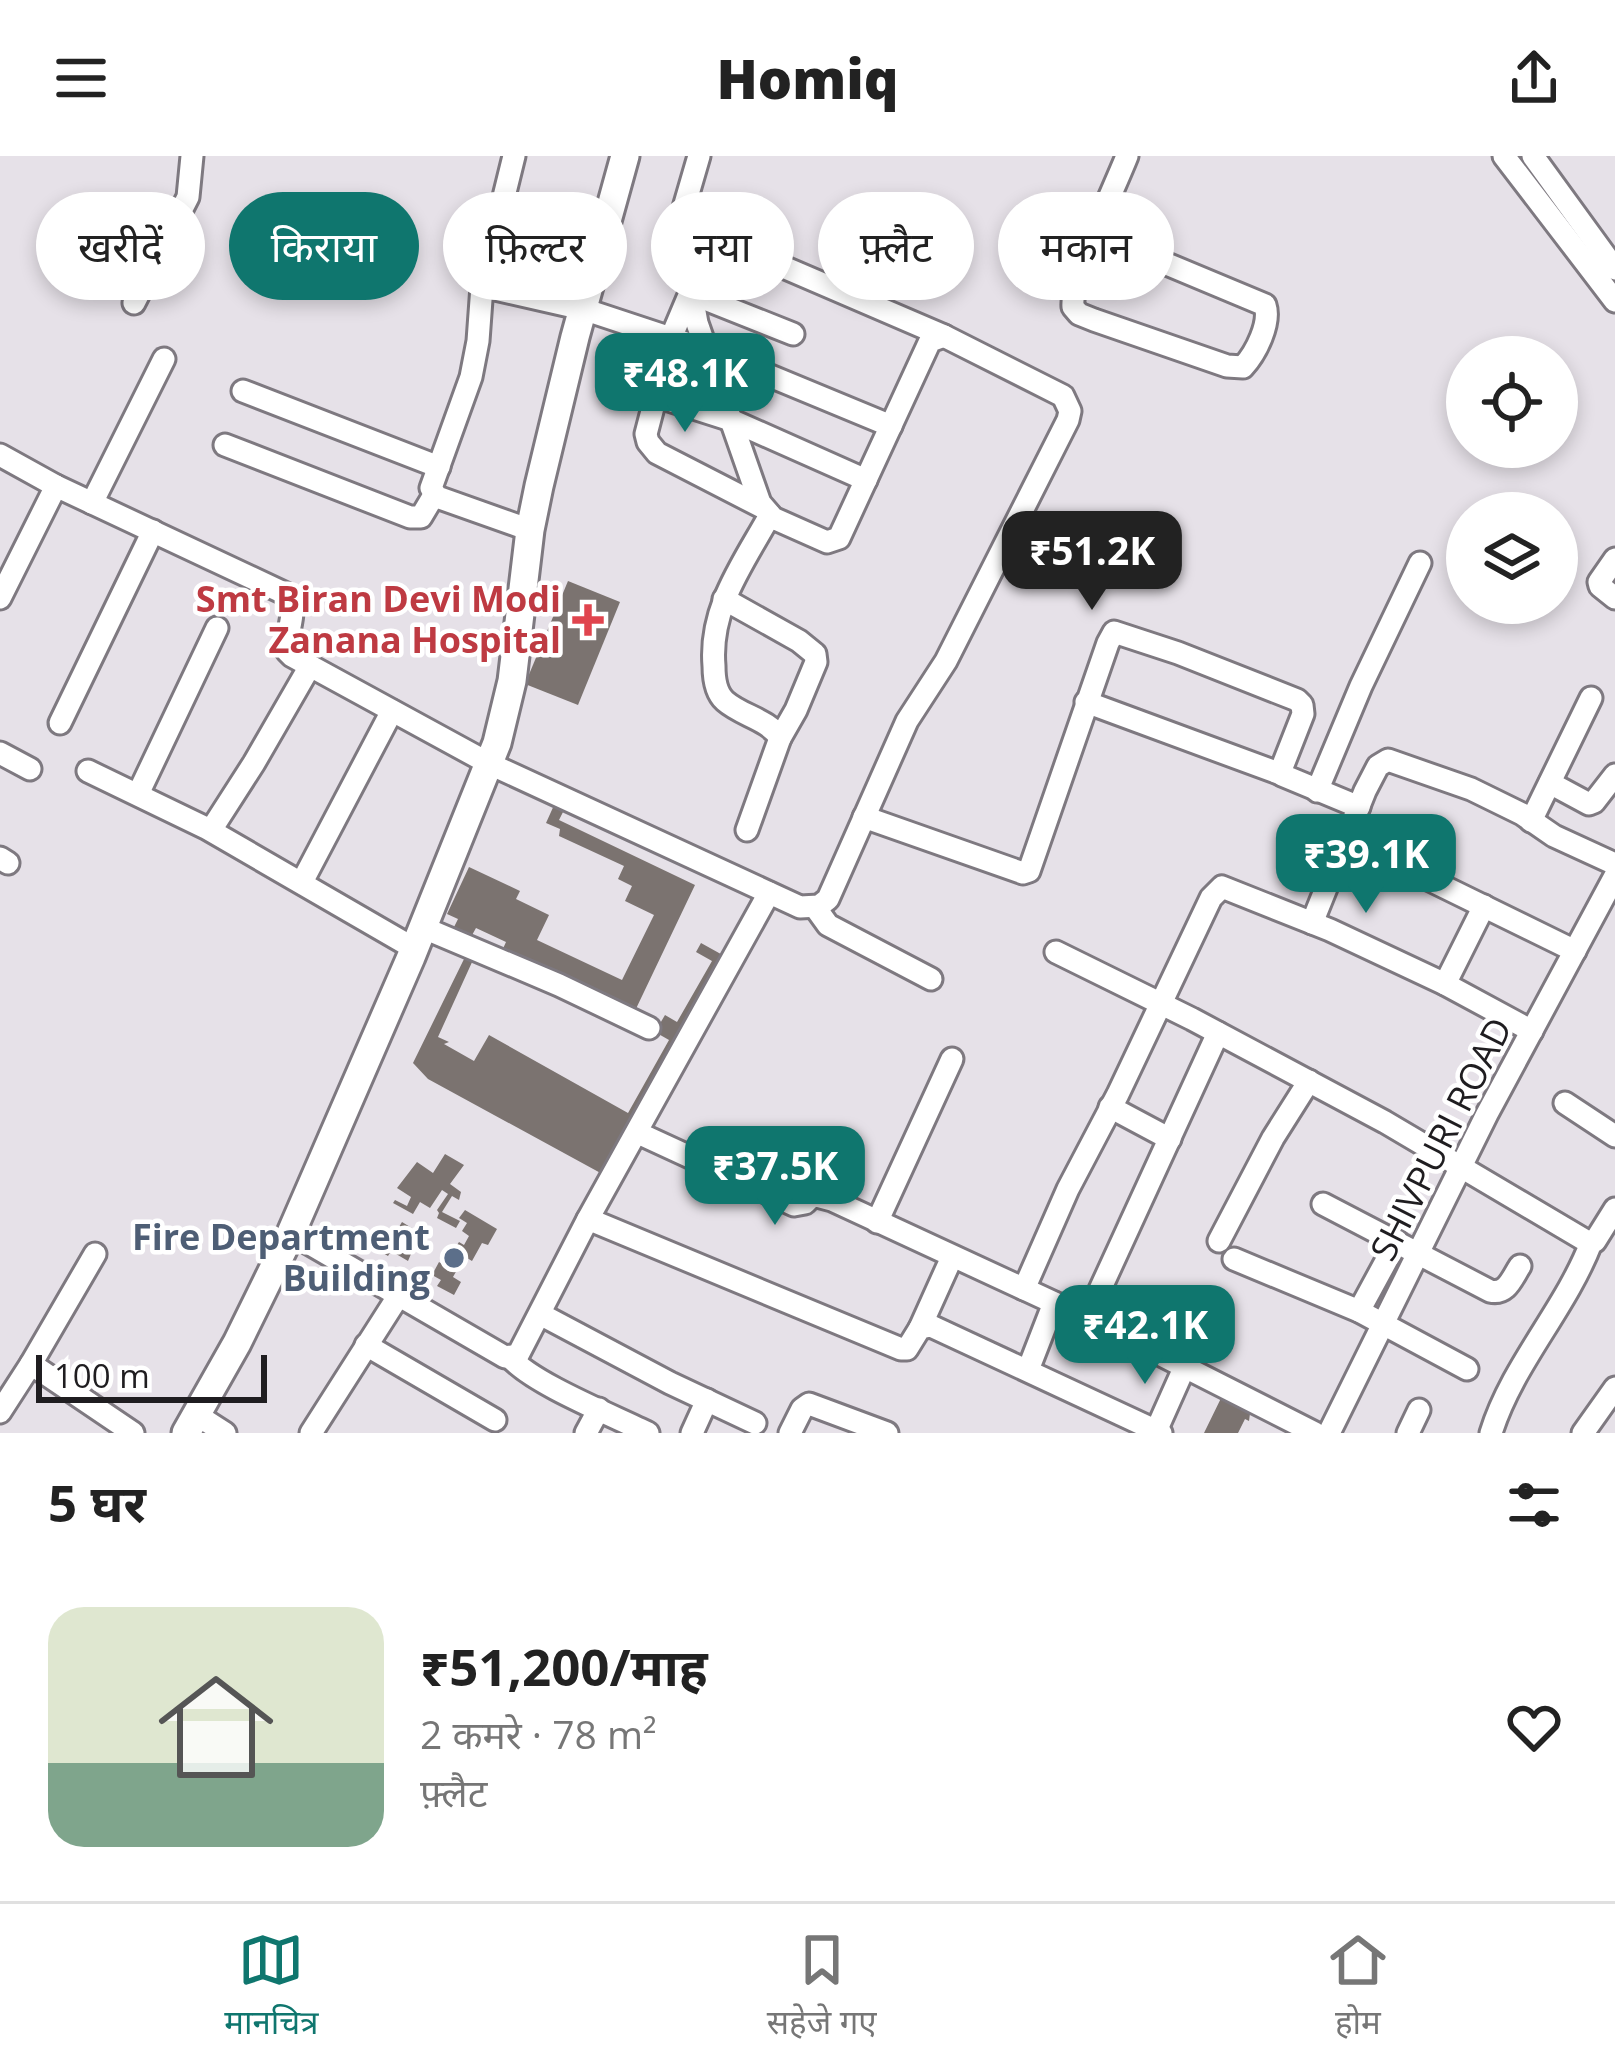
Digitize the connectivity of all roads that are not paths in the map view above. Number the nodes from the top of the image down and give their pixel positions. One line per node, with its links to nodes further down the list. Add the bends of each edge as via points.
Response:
1 (192, 156): 20 (street, via 188,197)
2 (514, 156): 8 (street)
3 (625, 156): 21 (main road)
4 (698, 156): 9 (street)
5 (1127, 156): 10 (street)
6 (1504, 156): 19 (street)
7 (1533, 156): 12 (street)
8 (505, 192)
9 (688, 192)
10 (1113, 192)
11 (1096, 234): 11 (street, via 1071,297 1079,314 1235,368 1250,361 1267,321 1265,305)
12 (1615, 269)
13 (794, 272): 23 (street)
14 (481, 300): 33 (street, via 471,377)
15 (543, 300): 21 (street)
16 (687, 300): 24 (street)
17 (692, 300): 25 (street)
18 (708, 300): 22 (street)
19 (1615, 302)
20 (134, 303)
21 (583, 309): 24 (street); 39 (main road)
22 (793, 334)
23 (944, 336): 30 (street, via 930,341); 64 (street, via 1063,396 1070,411)
24 (671, 338): 25 (street); 28 (street)
25 (706, 350): 29 (street); 30 (street)
26 (164, 359): 37 (street)
27 (242, 391): 33 (street)
28 (656, 395): 29 (street); 38 (street, via 646,434 651,448)
29 (731, 420): 34 (street); 38 (street)
30 (891, 426): 34 (street)
31 (225, 445): 36 (street, via 410,517 421,518)
32 (0, 455): 35 (street)
33 (439, 467): 36 (street)
34 (866, 480): 38 (street, via 833,542)
35 (56, 486): 37 (street); 43 (street)
36 (434, 495): 39 (street)
37 (92, 503): 40 (street)
38 (766, 511): 46 (street)
39 (530, 530): 55 (main road, via 512,681)
40 (153, 531): 48 (street, via 292,599 286,651); 52 (street)
41 (1615, 559): 45 (street, via 1599,582)
42 (1420, 563): 61 (street)
43 (5, 572): 44 (street)
44 (0, 598)
45 (1615, 598)
46 (724, 599): 53 (street, via 712,641 719,693); 53 (street, via 815,654)
47 (218, 628): 62 (street)
48 (310, 666): 51 (street); 66 (street)
49 (1591, 698): 60 (street)
50 (1086, 701): 58 (street); 58 (street, via 1114,632 1178,653 1302,705); 64 (street, via 1026,873)
51 (392, 711): 55 (street); 71 (street)
52 (60, 723)
53 (780, 738): 67 (street)
54 (0, 753): 56 (street)
55 (490, 764): 72 (street); 76 (main road)
56 (30, 769)
57 (88, 771): 62 (street)
58 (1281, 774): 61 (street)
59 (1615, 775): 60 (street, via 1589,804)
60 (1550, 782): 65 (street)
61 (1317, 791): 63 (street)
62 (138, 794): 66 (street)
63 (1359, 807): 65 (street, via 1388,760 1472,788); 75 (street)
64 (864, 818): 74 (street, via 828,898)
65 (1531, 821): 68 (street)
66 (211, 830): 71 (street)
67 (746, 830)
68 (1615, 864)
69 (1615, 876): 77 (street, SHIVPURI ROAD)
70 (1430, 880): 73 (street)
71 (302, 882): 76 (street)
72 (769, 893): 74 (street); 89 (street)
73 (1484, 906): 77 (street); 80 (street)
74 (815, 907): 79 (street, via 828,925)
75 (1312, 923): 80 (street); 81 (street, via 1222,887)
76 (419, 938): 82 (street, via 559,985); 97 (main road)
77 (1575, 951): 83 (street, SHIVPURI ROAD)
78 (1056, 952): 81 (street)
79 (931, 979)
80 (1445, 984): 83 (street)
81 (1161, 1004): 84 (street); 88 (street)
82 (650, 1028)
83 (1532, 1030): 92 (street, SHIVPURI ROAD)
84 (1218, 1033): 86 (street); 91 (street)
85 (952, 1059): 96 (street)
86 (1309, 1081): 92 (street); 107 (street, via 1273,1138 1226,1250)
87 (1565, 1103): 90 (street)
88 (1110, 1108): 91 (street); 104 (street)
89 (638, 1133): 95 (street); 96 (street, via 794,1205 817,1195)
90 (1615, 1136)
91 (1169, 1139): 109 (street)
92 (1462, 1166): 99 (street); 100 (street, SHIVPURI ROAD)
93 (1323, 1204): 98 (street)
94 (1615, 1209): 99 (street)
95 (588, 1219): 108 (street); 111 (street, via 901,1348)
96 (878, 1222): 102 (street)
97 (291, 1233): 105 (street); 126 (main road)
98 (1396, 1241): 100 (street); 107 (street)
99 (1591, 1243): 140 (street)
100 (1419, 1253): 103 (street, via 1498,1293); 110 (street, SHIVPURI ROAD)
101 (94, 1254): 114 (street)
102 (952, 1257): 104 (street); 111 (street)
103 (1520, 1266)
104 (1024, 1289): 106 (street)
105 (399, 1295): 112 (street); 113 (street)
106 (1054, 1303): 109 (street); 117 (street)
107 (1359, 1311): 110 (street)
108 (541, 1314): 113 (street); 119 (street)
109 (1087, 1318): 115 (street)
110 (1384, 1324): 116 (street); 138 (street, SHIVPURI ROAD)
111 (920, 1328): 117 (street)
112 (366, 1345): 124 (street); 131 (street)
113 (510, 1358): 120 (street)
114 (31, 1364): 122 (street); 123 (street)
115 (1185, 1366): 127 (street); 137 (street)
116 (1467, 1369)
117 (1028, 1370): 127 (street)
118 (1615, 1388): 141 (street)
119 (707, 1400): 125 (street); 134 (street)
120 (598, 1408): 132 (street); 133 (street)
121 (1419, 1410): 139 (street)
122 (0, 1412)
123 (105, 1414): 128 (street); 129 (street)
124 (494, 1420)
125 (755, 1423)
126 (191, 1424): 130 (street)
127 (1159, 1432)
128 (91, 1433)
129 (134, 1433)
130 (225, 1433)
131 (311, 1433)
132 (586, 1433)
133 (648, 1433)
134 (692, 1433)
135 (790, 1433): 136 (street, via 808,1404)
136 (887, 1433)
137 (1315, 1433)
138 (1329, 1433)
139 (1408, 1433)
140 (1491, 1433)
141 (1583, 1433)

